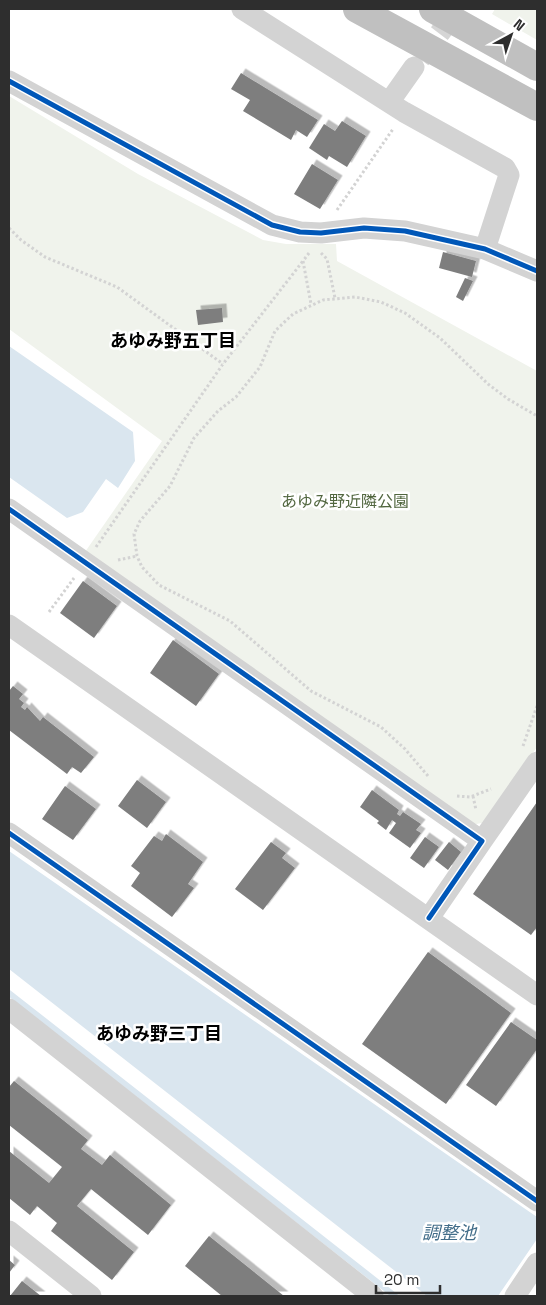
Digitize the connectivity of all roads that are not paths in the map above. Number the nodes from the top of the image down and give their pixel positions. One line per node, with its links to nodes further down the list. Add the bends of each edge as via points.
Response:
1 (242, 9): 7 (street)
2 (357, 9): 8 (highway)
3 (433, 9): 5 (highway)
4 (414, 67): 7 (street)
5 (537, 67)
6 (9, 81): 9 (street, via 258,219 289,230 321,233 364,228 405,231)
7 (397, 107): 9 (street, via 505,168 509,175)
8 (537, 107)
9 (485, 249): 10 (street)
10 (537, 271)
11 (9, 509): 15 (street)
12 (9, 625): 16 (street)
13 (537, 762): 15 (street)
14 (9, 833): 19 (street)
15 (482, 841): 16 (street)
16 (429, 918): 17 (street)
17 (537, 995)
18 (9, 1009): 23 (street)
19 (537, 1201)
20 (9, 1231): 22 (street)
21 (537, 1263): 24 (street)
22 (92, 1296)
23 (373, 1296)
24 (515, 1296)

